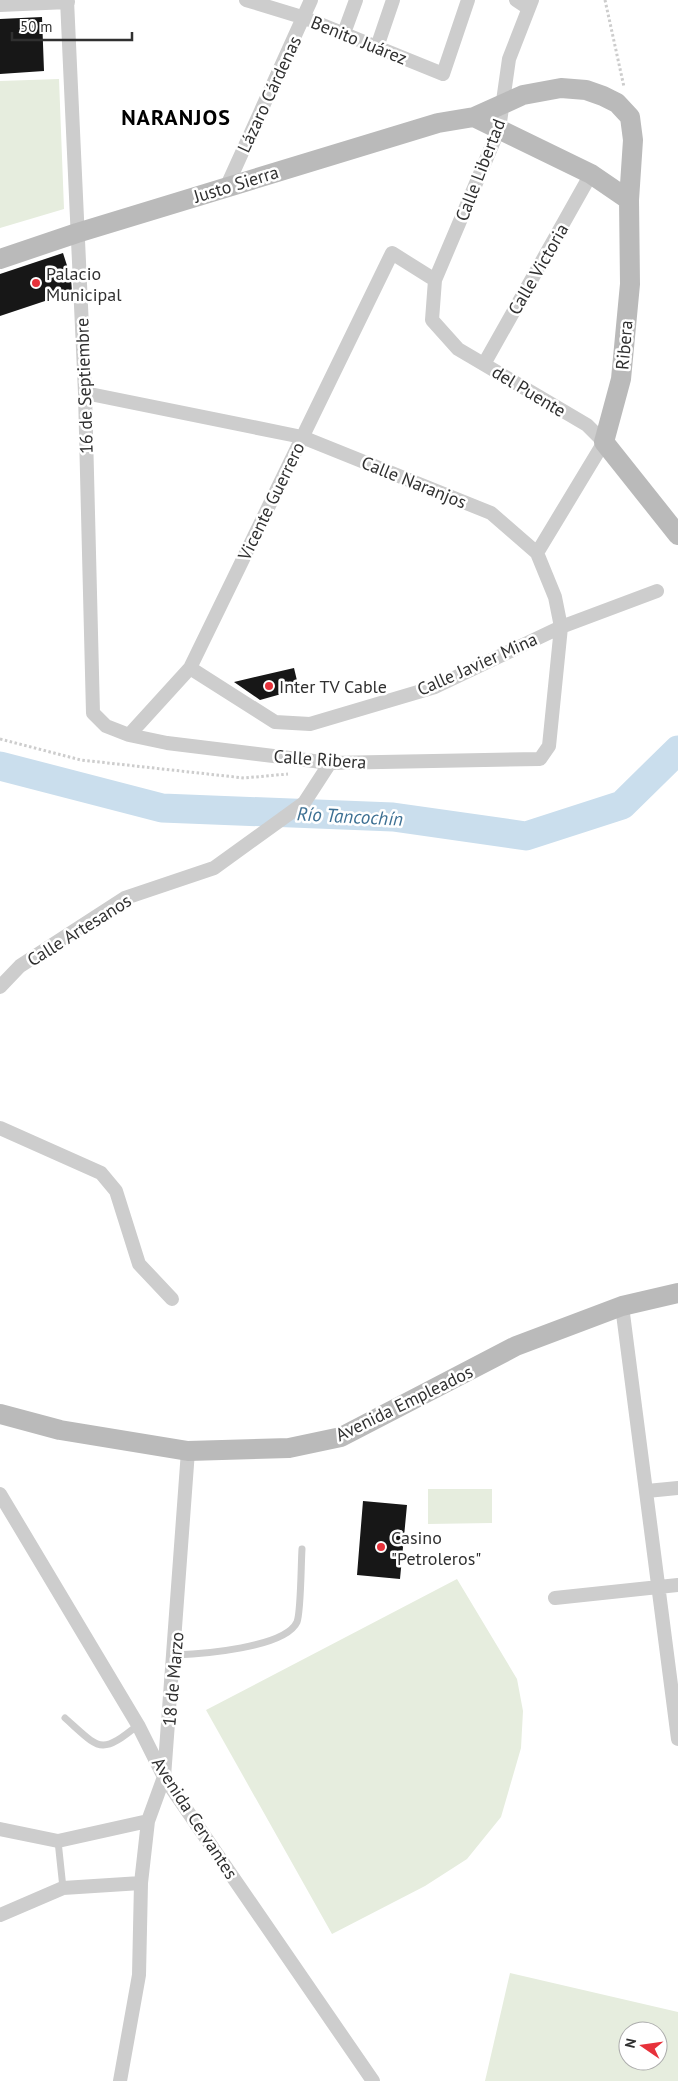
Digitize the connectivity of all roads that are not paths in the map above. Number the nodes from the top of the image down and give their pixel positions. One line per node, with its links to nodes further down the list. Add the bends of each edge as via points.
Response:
1 (246, 0): 10 (street, Benito Juárez)
2 (312, 0): 10 (street, Lázaro Cárdenas)
3 (356, 0): 11 (street)
4 (394, 0): 12 (street)
5 (468, 0): 12 (street, Benito Juárez, via 443,74)
6 (516, 0): 8 (street)
7 (68, 1): 9 (street); 20 (street, 16 de Septiembre)
8 (530, 4): 13 (street, Calle Libertad, via 508,58)
9 (0, 5)
10 (305, 18): 11 (street, Benito Juárez); 18 (street, Lázaro Cárdenas)
11 (344, 33): 12 (street, Benito Juárez)
12 (377, 47)
13 (504, 102): 14 (main road, Justo Sierra); 15 (main road, Justo Sierra, via 542,90 586,90 617,104); 16 (street, Calle Libertad)
14 (474, 117): 16 (main road); 18 (main road, Justo Sierra, via 438,123)
15 (630, 117): 19 (main road, Ribera, via 633,140)
16 (499, 129): 17 (main road); 22 (street, Calle Libertad)
17 (592, 174): 19 (main road); 23 (street, Calle Victoria)
18 (226, 188): 20 (main road, Justo Sierra)
19 (629, 200): 26 (main road, Ribera, via 630,284 621,378)
20 (77, 233): 21 (main road, Justo Sierra); 24 (street, 16 de Septiembre)
21 (0, 259)
22 (435, 280): 23 (street, del Puente, via 432,320 458,348); 25 (street, Vicente Guerrero, via 392,254)
23 (484, 364): 26 (street, del Puente, via 587,425)
24 (85, 392): 25 (street, Calle Naranjos); 32 (street, 16 de Septiembre)
25 (302, 436): 28 (street, Calle Naranjos, via 491,514); 31 (street, Vicente Guerrero)
26 (604, 442): 27 (main road, del Puente); 28 (street, Ribera)
27 (678, 535)
28 (537, 553): 30 (street, Calle Naranjos, via 555,598)
29 (657, 591): 30 (street, Calle Javier Mina)
30 (561, 627): 31 (street, Calle Javier Mina, via 435,687 310,724 275,722); 34 (street, Calle Naranjos)
31 (190, 668): 33 (street, Vicente Guerrero)
32 (93, 713): 33 (street, Calle Ribera, via 106,726)
33 (129, 735): 35 (street, Calle Ribera, via 167,743)
34 (549, 746): 35 (street, Calle Ribera, via 540,759)
35 (330, 763): 36 (street, Calle Artesanos, via 304,803 214,868 125,898 20,966)
36 (0, 987)
37 (0, 1128): 39 (street, via 101,1173 116,1191 139,1264)
38 (678, 1292): 40 (main road, Avenida Empleados)
39 (172, 1299)
40 (622, 1306): 42 (main road, Avenida Empleados, via 516,1346 341,1437 289,1448); 44 (street)
41 (0, 1414): 42 (main road, Avenida Empleados, via 60,1430)
42 (188, 1451): 50 (street, 18 de Marzo)
43 (678, 1488): 44 (street)
44 (647, 1491): 47 (street)
45 (0, 1494): 52 (street, Avenida Cervantes)
46 (302, 1549): 50 (lane, via 297,1622 288,1633 218,1653)
47 (658, 1585): 48 (street); 49 (street); 53 (street)
48 (678, 1585)
49 (555, 1598)
50 (175, 1655): 54 (street, 18 de Marzo)
51 (66, 1718): 52 (lane, via 92,1743 104,1746 115,1744)
52 (138, 1725): 54 (street, Avenida Cervantes)
53 (678, 1739)
54 (164, 1777): 55 (street, 18 de Marzo); 62 (street, Avenida Cervantes)
55 (148, 1822): 57 (street); 58 (street, 18 de Marzo)
56 (0, 1829): 57 (street)
57 (58, 1841): 59 (lane)
58 (141, 1883): 59 (street); 61 (street, 18 de Marzo, via 138,1975)
59 (63, 1888): 60 (street)
60 (0, 1915)
61 (120, 2081)
62 (373, 2081)

